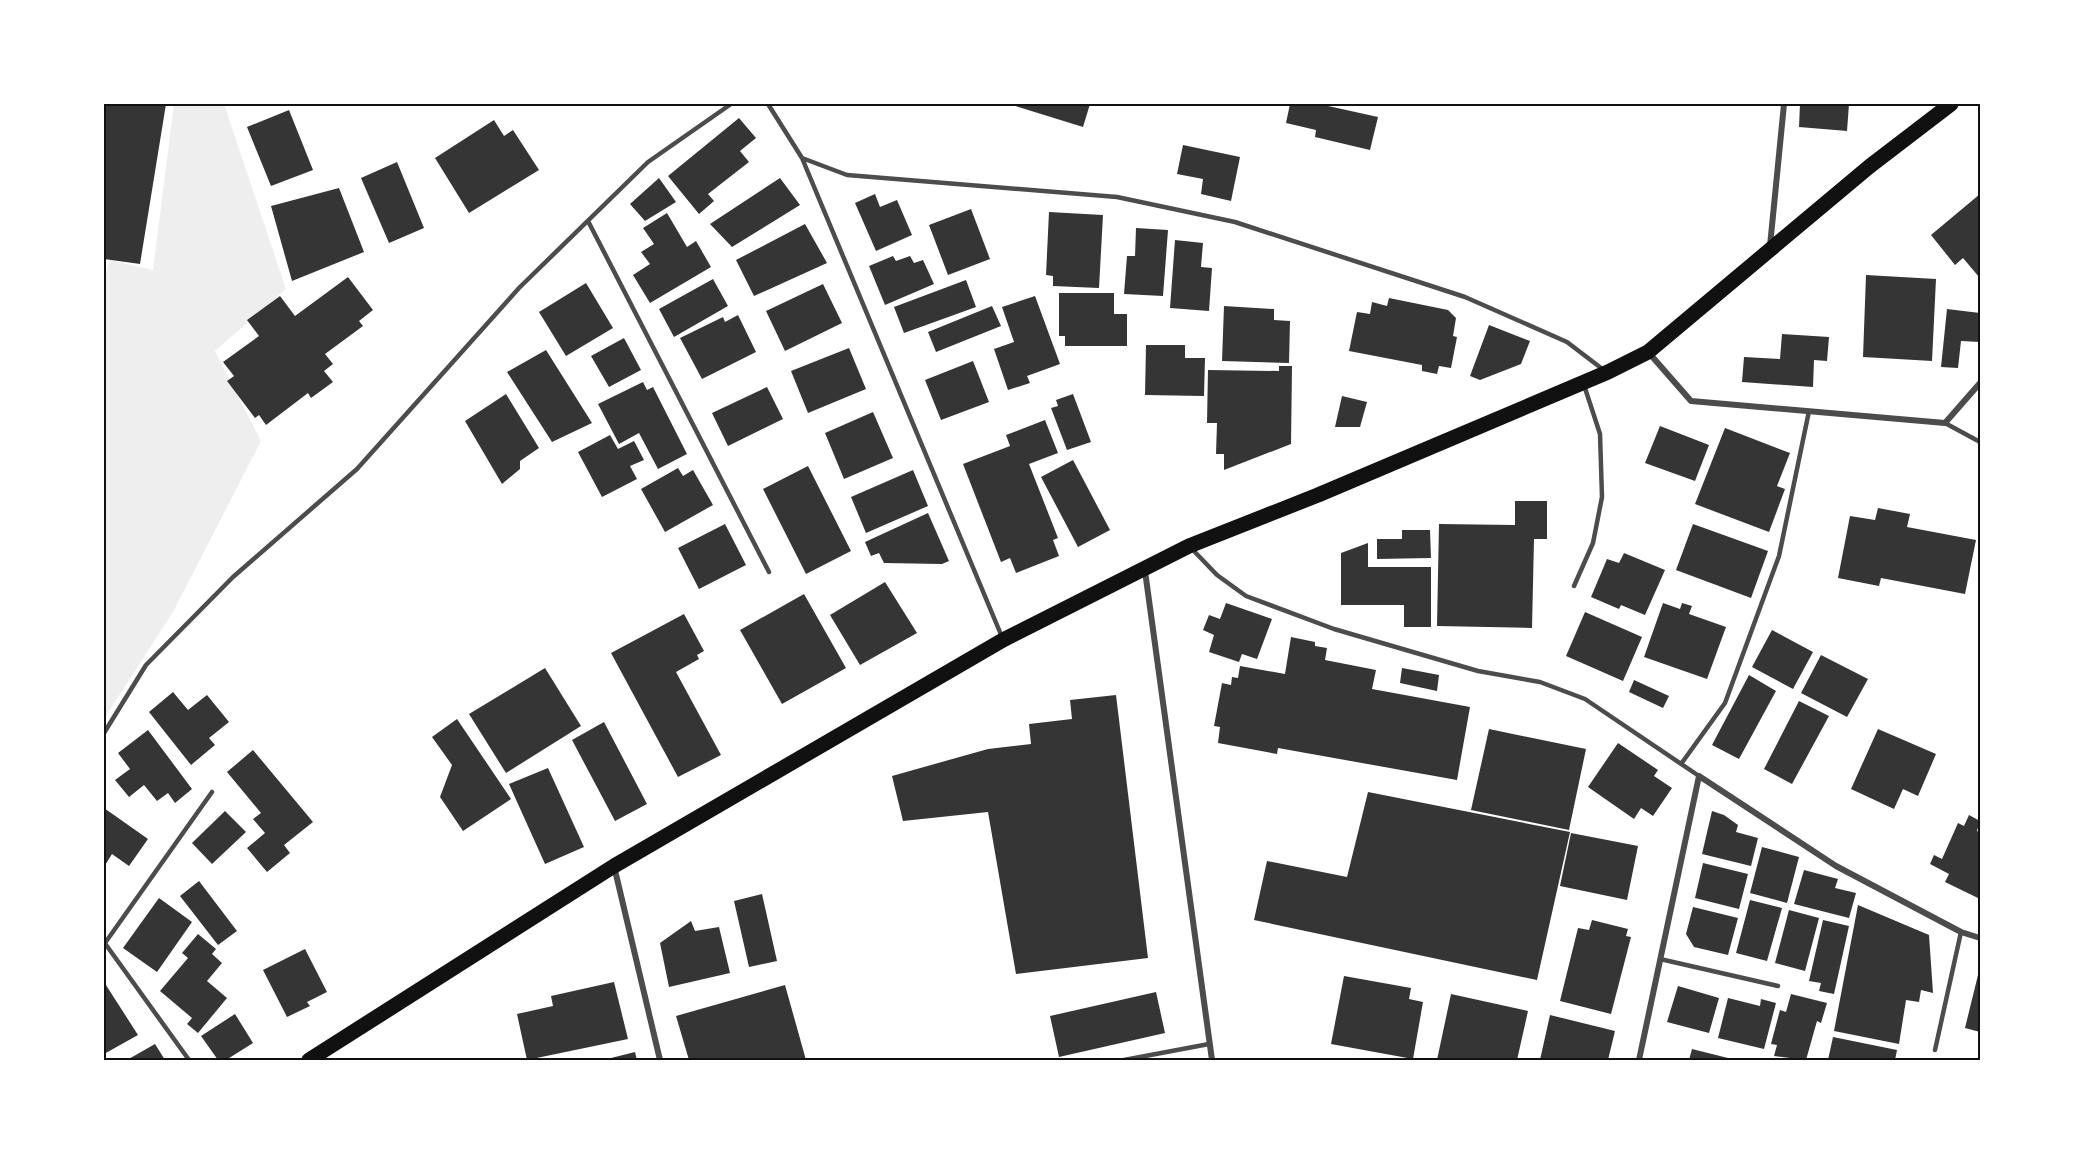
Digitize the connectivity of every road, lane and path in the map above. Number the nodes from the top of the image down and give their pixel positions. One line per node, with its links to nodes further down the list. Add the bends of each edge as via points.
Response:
1 (731, 104): 6 (lane, via 648,162)
2 (768, 104): 5 (lane)
3 (1785, 104): 7 (street)
4 (1951, 104): 7 (main road)
5 (802, 158): 9 (lane, via 847,175 1117,197 1235,222 1465,297 1567,342); 19 (lane)
6 (588, 220): 17 (lane); 20 (lane, via 513,294 357,470 233,577 146,665)
7 (1769, 249): 8 (main road)
8 (1648, 352): 9 (main road); 12 (street, via 1691,401)
9 (1608, 372): 10 (main road)
10 (1583, 382): 15 (main road); 18 (lane, via 1600,434 1602,497 1593,543)
11 (1980, 383): 13 (street)
12 (1809, 411): 13 (street); 21 (lane, via 1779,556 1725,703)
13 (1946, 423): 14 (lane)
14 (1980, 442)
15 (1189, 546): 16 (main road); 21 (lane, via 1217,575 1246,596 1334,628 1478,671 1540,682 1585,699)
16 (1144, 567): 19 (main road); 30 (street)
17 (769, 572)
18 (1574, 586)
19 (1003, 640): 24 (main road)
20 (104, 733)
21 (1681, 764): 22 (lane)
22 (1699, 777): 25 (street, via 1836,866); 28 (street)
23 (212, 792): 27 (lane)
24 (614, 866): 33 (main road); 34 (street)
25 (1961, 932): 26 (street); 31 (lane)
26 (1980, 938)
27 (104, 942): 32 (lane)
28 (1660, 959): 29 (lane); 37 (street)
29 (1778, 986)
30 (1209, 1044): 35 (lane); 36 (street)
31 (1935, 1050)
32 (189, 1060)
33 (309, 1060)
34 (660, 1060)
35 (1124, 1060)
36 (1212, 1060)
37 (1639, 1060)

